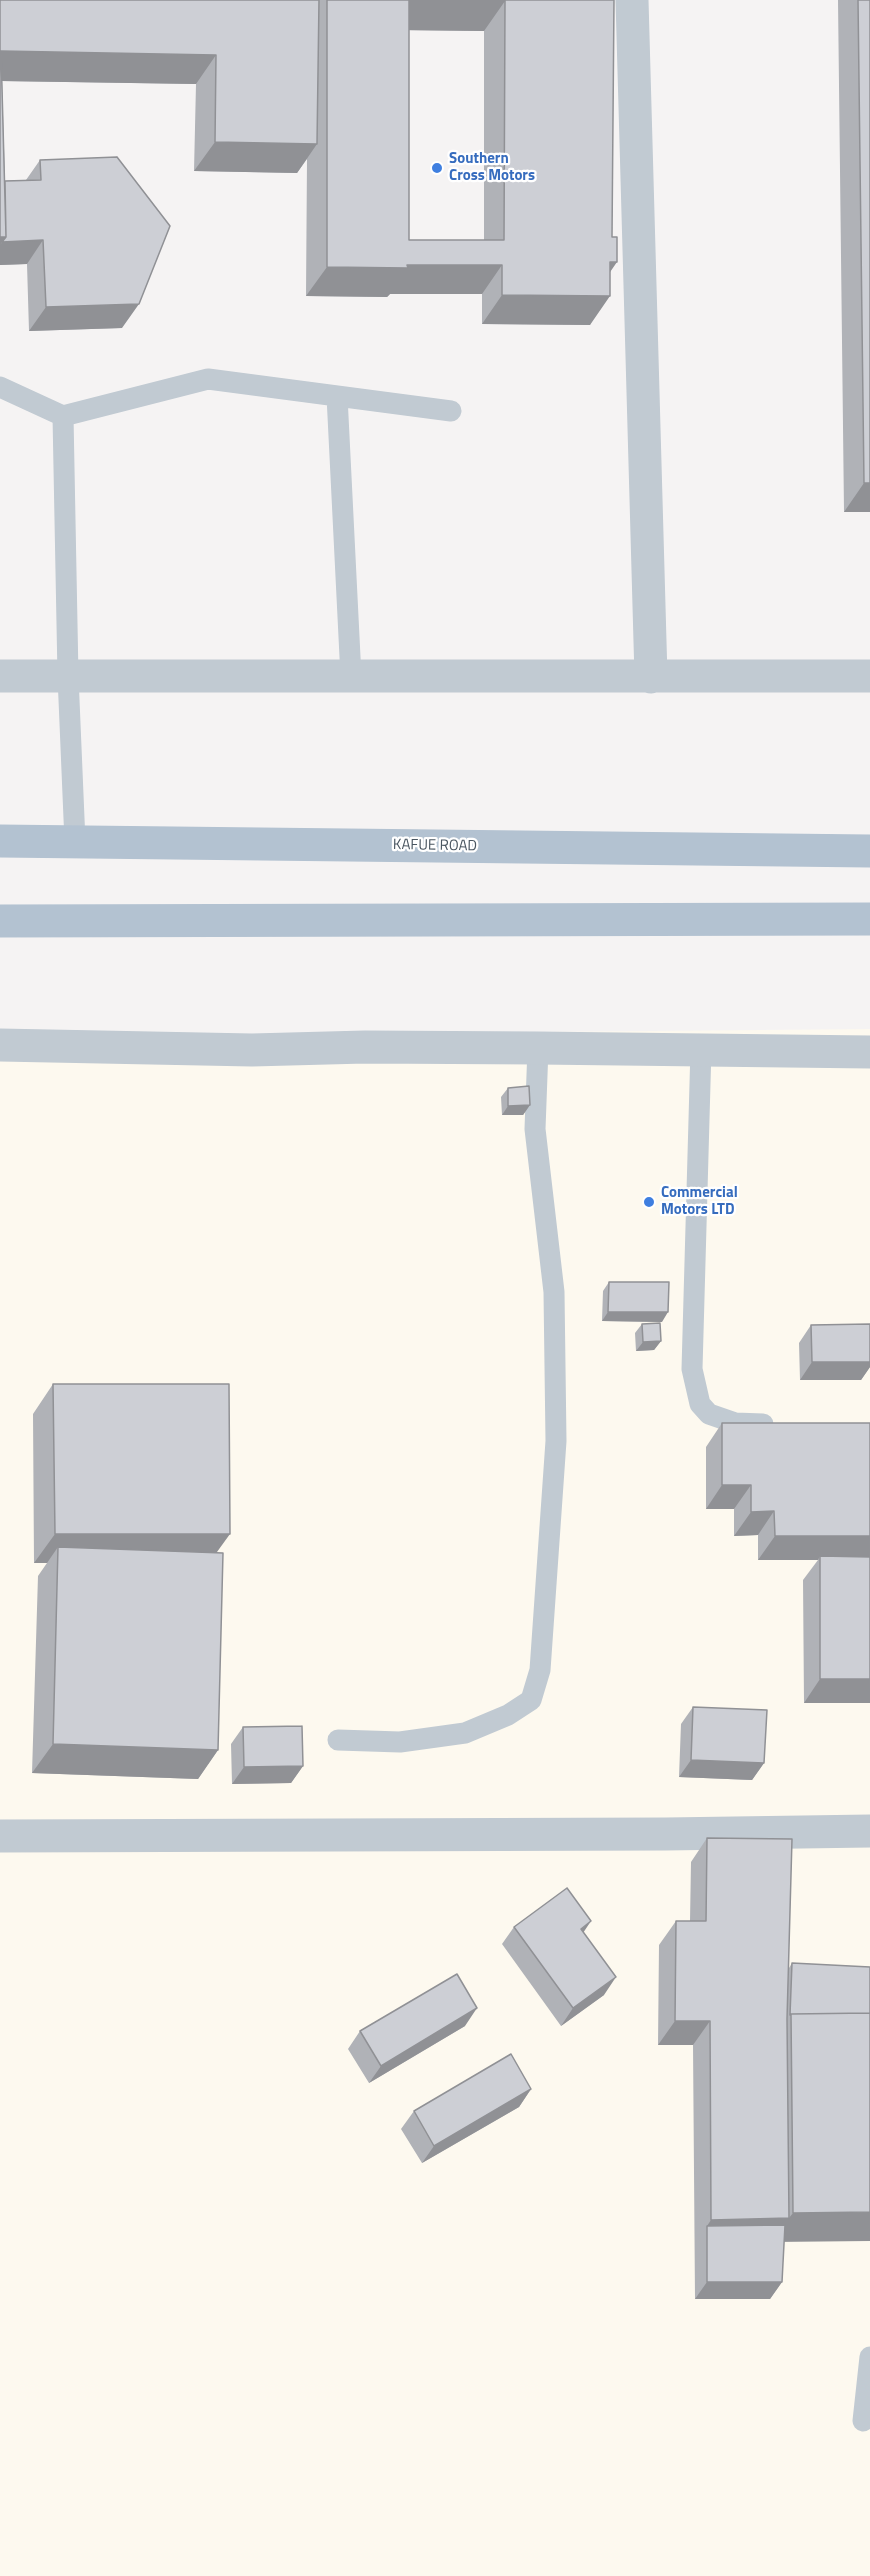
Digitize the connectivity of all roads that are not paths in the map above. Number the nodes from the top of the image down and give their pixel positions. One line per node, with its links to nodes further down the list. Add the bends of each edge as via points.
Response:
1 (632, 0): 10 (street)
2 (0, 387): 5 (lane)
3 (337, 396): 4 (lane); 5 (lane, via 208,379); 9 (lane)
4 (451, 411)
5 (63, 416): 7 (lane)
6 (0, 676): 7 (street)
7 (68, 676): 9 (street); 12 (lane)
8 (870, 676): 10 (street)
9 (351, 677): 10 (street)
10 (651, 677)
11 (0, 841): 12 (main road, KAFUE ROAD)
12 (75, 842): 13 (main road, KAFUE ROAD)
13 (870, 851)
14 (870, 919): 15 (main road)
15 (0, 921)
16 (0, 1045): 17 (street, via 252,1050)
17 (538, 1048): 18 (street); 21 (lane, via 535,1129 554,1292 556,1441 540,1670 531,1700 508,1715 465,1733 400,1742)
18 (701, 1048): 19 (street); 20 (lane, via 692,1369 700,1404 709,1414 735,1424)
19 (870, 1052)
20 (783, 1424)
21 (338, 1740)
22 (870, 1831): 23 (street)
23 (0, 1836)
24 (870, 2357): 25 (lane)
25 (864, 2421)

